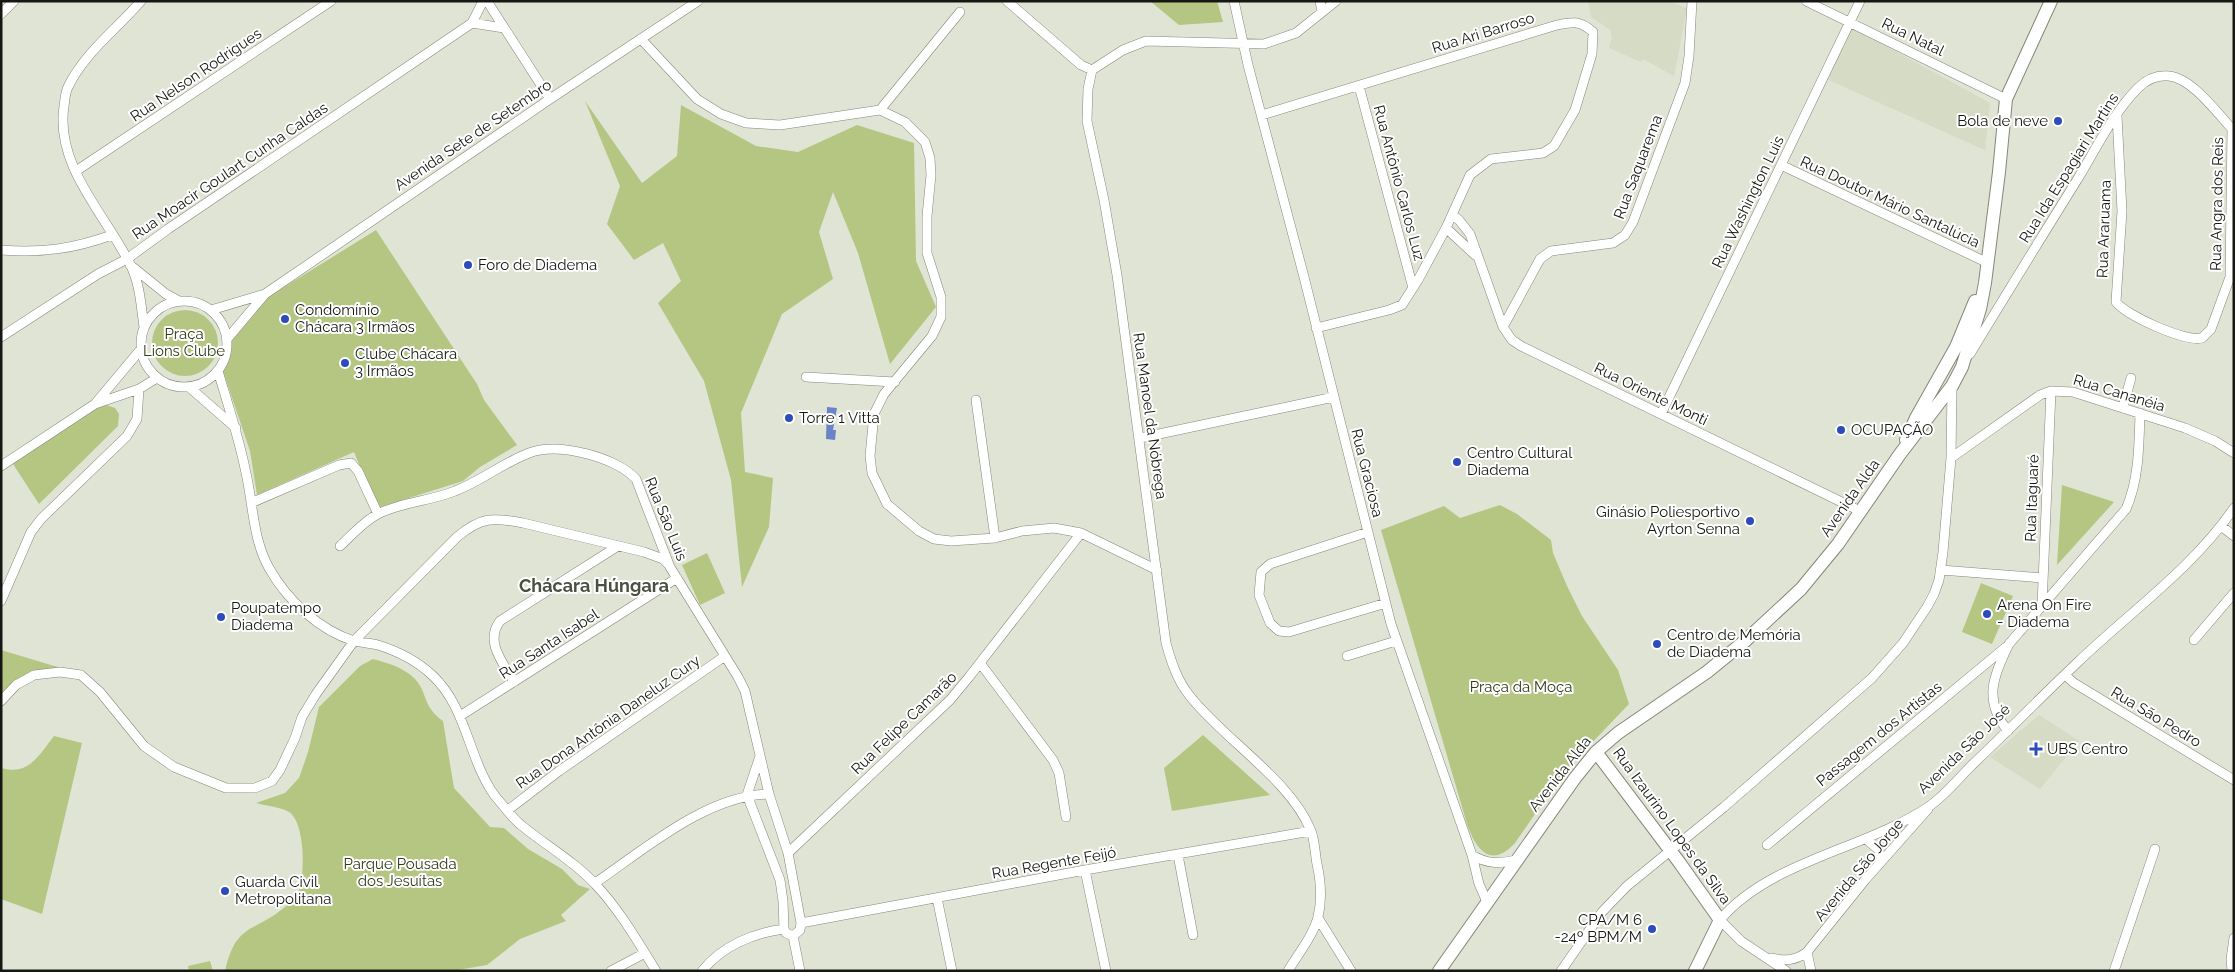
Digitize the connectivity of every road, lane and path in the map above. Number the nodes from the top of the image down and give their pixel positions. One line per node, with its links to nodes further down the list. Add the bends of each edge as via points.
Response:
1 (14, 1): 16 (street)
2 (142, 1): 31 (street, via 84,60 67,89 63,113 65,144)
3 (331, 1): 31 (street, Rua Nelson Rodrigues)
4 (485, 1): 18 (street, Rua Moacir Goulart Cunha Caldas); 19 (street)
5 (698, 1): 20 (street, Avenida Sete de Setembro)
6 (1007, 1): 22 (street, via 1081,65)
7 (1234, 1): 21 (street, Rua Graciosa)
8 (1320, 1): 15 (street)
9 (1336, 1): 15 (street)
10 (1692, 1): 47 (street, Rua Saquarema, via 1690,56 1685,83 1633,222 1614,244 1551,251 1540,259)
11 (1806, 1): 17 (street, Rua Natal)
12 (1860, 1): 17 (street, Rua Washington Luis)
13 (2051, 1): 25 (main road, Avenida Alda)
14 (960, 12): 26 (street)
15 (1322, 12): 21 (street, via 1296,33 1264,44)
16 (1, 14)
17 (1850, 22): 25 (street, Rua Natal); 30 (street, Rua Washington Luis)
18 (472, 23): 19 (street); 37 (street, Rua Moacir Goulart Cunha Caldas, via 168,229)
19 (504, 28): 24 (street)
20 (640, 40): 24 (street, Avenida Sete de Setembro); 26 (street, via 697,99 721,114 746,123 780,125)
21 (1244, 44): 22 (street, via 1146,41 1123,50); 27 (street, Rua Graciosa)
22 (1092, 70): 70 (street, Rua Manoel da Nóbrega, via 1087,121 1104,200)
23 (1359, 86): 27 (street, Rua Ari Barroso); 32 (street, Rua Ari Barroso, via 1557,25 1584,24 1593,32 1592,54 1580,95 1554,146 1543,153 1490,159 1470,175); 41 (street, Rua Antônio Carlos Luz)
24 (550, 99): 42 (street, Avenida Sete de Setembro)
25 (2006, 99): 38 (main road, Avenida Alda)
26 (880, 110): 58 (street, via 916,130 928,150 931,175 927,253 941,297 941,317 932,336)
27 (1262, 115): 48 (street, Rua Graciosa)
28 (2117, 116): 29 (street, Rua Ida Espagiari Martins, via 2140,86 2154,77 2167,75 2180,78 2192,87); 45 (street, Rua Araruama, via 2122,211 2115,297 2120,307); 53 (street, Rua Ida Espagiari Martins)
29 (2233, 130): 39 (street, Rua Angra dos Reis)
30 (1781, 165): 38 (street, Rua Doutor Mário Santalúcia); 67 (street, Rua Washington Luis)
31 (76, 171): 34 (street)
32 (1452, 215): 33 (street, Rua Ari Barroso); 36 (street, Rua Oriente Monti, via 1470,234)
33 (1446, 228): 36 (street, Rua Oriente Monti); 41 (street)
34 (112, 235): 35 (street, via 63,249); 37 (street)
35 (1, 250)
36 (1476, 256): 47 (street, Rua Oriente Monti)
37 (129, 262): 43 (street); 46 (street, via 138,288); 49 (street, Rua Moacir Goulart Cunha Caldas, via 98,274)
38 (1988, 263): 40 (main road, Avenida Alda)
39 (2232, 278): 45 (street, Rua Angra dos Reis, via 2211,329 2202,338 2191,338)
40 (1985, 283): 51 (main road, Avenida Alda); 53 (main road, Avenida Alda)
41 (1413, 288): 48 (street, via 1402,305)
42 (265, 294): 44 (street, Avenida Sete de Setembro); 50 (street, Avenida Sete de Setembro)
43 (179, 301): 44 (street, via 201,304); 46 (street, via 158,309)
44 (211, 310): 50 (street, via 224,328)
45 (2151, 324)
46 (144, 327): 52 (street)
47 (1503, 327): 67 (street, Rua Oriente Monti, via 1521,346)
48 (1316, 328): 63 (street, Rua Graciosa)
49 (1, 337)
50 (227, 339): 54 (street, via 227,350)
51 (1956, 347): 59 (main road); 72 (main road, Avenida Alda, via 1916,418)
52 (141, 349): 56 (street, via 149,370); 65 (street)
53 (1962, 368): 59 (main road, Avenida Alda)
54 (218, 371): 60 (street, via 200,384); 69 (street)
55 (806, 377): 58 (street)
56 (157, 378): 60 (street, via 167,384); 61 (street)
57 (2131, 378): 66 (street)
58 (895, 382): 83 (street, via 884,394 874,414 870,440 872,473 887,504 919,531 934,539)
59 (1952, 386): 72 (main road, Avenida Alda); 73 (street)
60 (189, 387): 69 (street)
61 (140, 389): 65 (street); 92 (street, via 136,419 127,436 41,518 31,532)
62 (2051, 391): 66 (street, Rua Cananéia, via 2072,392); 73 (street, Rua Cananéia, via 2040,395); 90 (street, Rua Itaguaré)
63 (1334, 396): 70 (street); 80 (street, Rua Graciosa)
64 (976, 400): 83 (street)
65 (95, 404): 74 (street)
66 (2123, 407): 68 (street, Rua Cananéia)
67 (1661, 414): 77 (street, Rua Oriente Monti)
68 (2140, 414): 71 (street, Rua Cananéia, via 2193,431); 94 (street, via 2136,470 2126,509)
69 (236, 428): 75 (street)
70 (1140, 438): 87 (street, Rua Manoel da Nóbrega)
71 (2234, 452)
72 (1900, 454): 77 (main road, Avenida Alda)
73 (1951, 458): 88 (street)
74 (1, 466)
75 (251, 504): 78 (street, via 351,463); 97 (street, via 268,568 287,594 312,618)
76 (2234, 508): 79 (street, Avenida São José)
77 (1860, 511): 107 (main road, Avenida Alda, via 1823,564 1786,604 1706,672)
78 (378, 514): 84 (street, Rua São Luis); 86 (street, Rua São Luis, via 455,492 532,452 549,450 596,455 627,469 636,479)
79 (2221, 526): 82 (street); 102 (street, Avenida São José, via 2178,571)
80 (1368, 532): 93 (street, Rua Graciosa); 93 (street, via 1270,564 1261,572 1260,595 1270,623 1278,631 1289,632)
81 (1082, 533): 83 (street, via 1054,528); 87 (street); 101 (street, Rua Felipe Camarão)
82 (2234, 536)
83 (995, 538)
84 (340, 546)
85 (618, 546): 86 (street, via 663,559); 97 (street, via 502,519 472,525); 103 (street, via 495,628 495,647)
86 (670, 567): 89 (street, Rua São Luis)
87 (1157, 570): 115 (street, Rua Manoel da Nóbrega, via 1166,643 1173,669 1188,694 1216,726 1268,773 1298,807)
88 (1941, 570): 90 (street); 119 (street, via 1927,607 1872,678)
89 (677, 578): 99 (street, Rua São Luis); 103 (street, Rua Santa Isabel)
90 (2043, 578): 94 (street, Rua Itaguaré)
91 (2234, 593): 96 (street)
92 (1, 601)
93 (1386, 604): 95 (street, Rua Graciosa)
94 (2042, 606): 98 (street)
95 (1396, 640): 100 (street); 123 (street, Rua Graciosa)
96 (2194, 640)
97 (354, 641): 104 (street, via 302,717 280,770 272,781 255,788 226,788 174,766 144,746 100,692 81,675 60,672 34,675 16,685); 105 (street, via 378,645 410,658 433,675 450,696)
98 (2009, 644): 106 (street, via 1993,681 1993,704 1999,720); 117 (street, Passagem dos Artistas)
99 (725, 656): 108 (street, Rua São Luis, via 745,691); 113 (street, Rua Dona Antônia Daneluz Cury)
100 (1347, 656)
101 (980, 663): 114 (street, via 1053,760 1059,773); 120 (street, Rua Felipe Camarão, via 950,700)
102 (2065, 675): 106 (street, Avenida São José); 109 (street, Rua São Pedro)
103 (514, 682): 105 (street, Rua Santa Isabel)
104 (1, 701)
105 (460, 716): 113 (street, via 494,794)
106 (2008, 731): 112 (street, Avenida São José)
107 (1596, 752): 119 (main road, Rua Izaurino Lopes da Silva); 124 (main road, Avenida Alda)
108 (760, 756): 110 (street, Rua São Luis); 111 (street)
109 (2234, 780)
110 (770, 794): 111 (street); 120 (street, Rua São Luis)
111 (747, 795): 121 (street); 127 (street, via 706,810)
112 (1931, 805): 116 (street, Avenida São José); 125 (street, Avenida São Jorge)
113 (508, 810): 127 (street, via 519,824)
114 (1066, 817)
115 (1311, 832): 122 (street, Rua Regente Feijó); 130 (street, Rua Manoel da Nóbrega, via 1320,878)
116 (1866, 839): 125 (street, via 1879,850); 131 (street, Avenida São José, via 1778,876 1745,896)
117 (1767, 844)
118 (2155, 849): 153 (street)
119 (1670, 850): 131 (main road, Rua Izaurino Lopes da Silva); 149 (street, via 1602,912)
120 (788, 853): 121 (street); 132 (street)
121 (770, 855): 133 (street, via 782,889)
122 (1178, 855): 126 (street, Rua Regente Feijó); 134 (street)
123 (1472, 855): 124 (street, via 1492,863); 129 (street, Rua Graciosa)
124 (1516, 860): 129 (main road, Avenida Alda)
125 (1880, 863): 137 (street, Avenida São Jorge)
126 (1085, 870): 128 (street, Rua Regente Feijó); 145 (street)
127 (595, 883): 138 (street)
128 (937, 898): 132 (street, Rua Regente Feijó); 144 (street)
129 (1487, 902): 148 (main road, Avenida Alda)
130 (1318, 918): 146 (street, Rua Manoel da Nóbrega); 147 (street)
131 (1720, 920): 139 (street, via 1741,941); 150 (main road, Avenida São José)
132 (801, 923): 135 (street, via 800,930)
133 (784, 928): 135 (street); 142 (street, via 732,945)
134 (1193, 934)
135 (793, 936): 143 (street)
136 (2234, 938): 154 (street, via 2230,958)
137 (1807, 952): 139 (street, via 1789,960); 152 (street)
138 (645, 953): 140 (street); 141 (street)
139 (1768, 957): 151 (street)
140 (611, 971)
141 (656, 971)
142 (702, 971)
143 (800, 971)
144 (952, 971)
145 (1106, 971)
146 (1288, 971)
147 (1351, 971)
148 (1439, 971)
149 (1561, 971)
150 (1695, 971)
151 (1786, 971)
152 (1811, 971)
153 (2114, 971)
154 (2232, 971)

